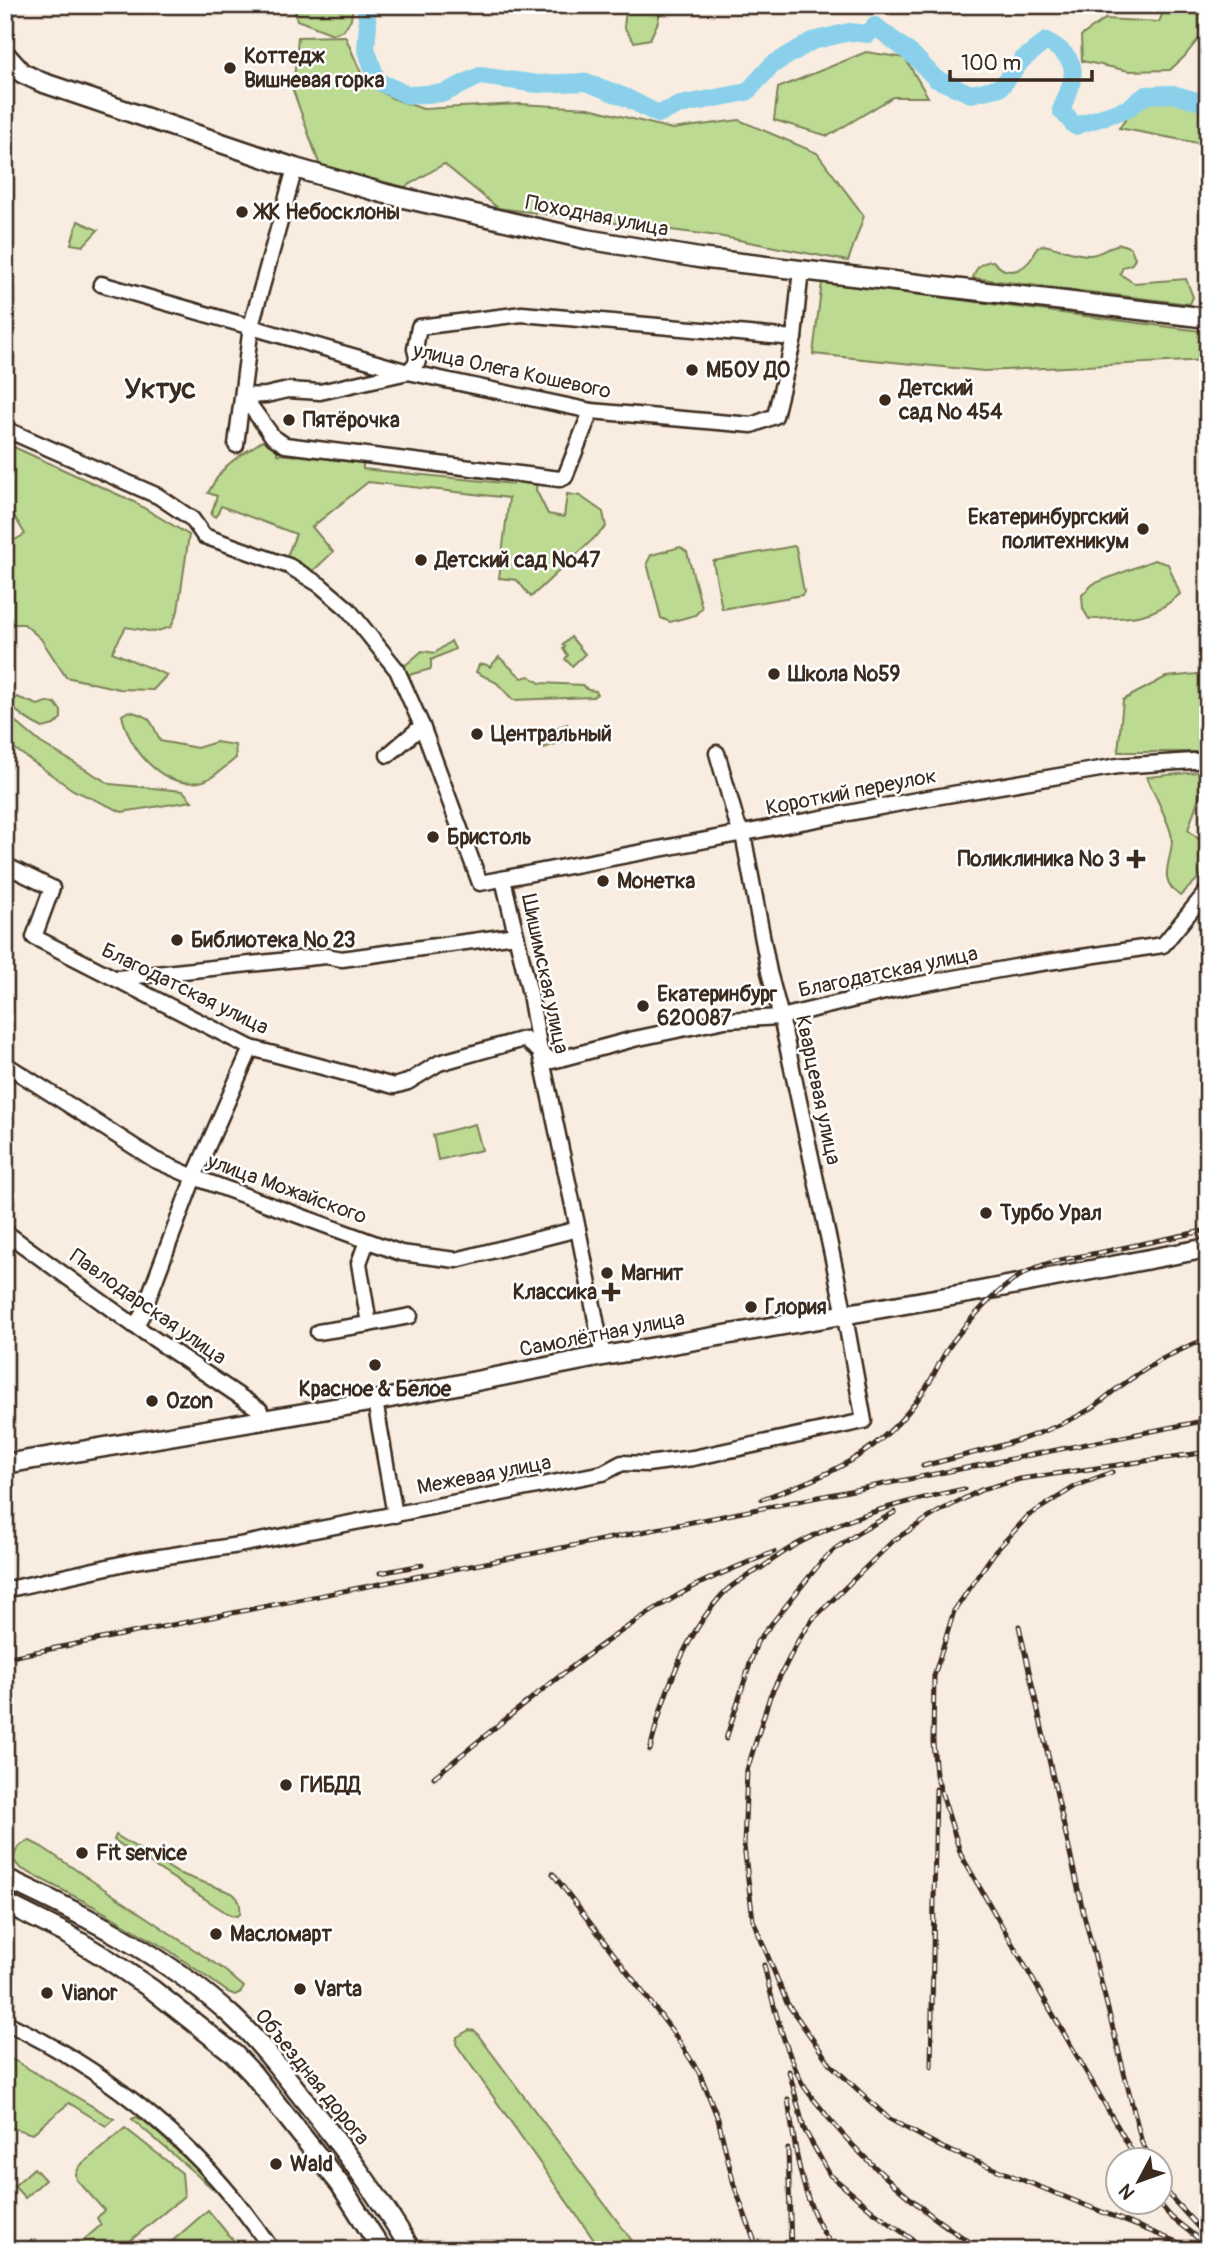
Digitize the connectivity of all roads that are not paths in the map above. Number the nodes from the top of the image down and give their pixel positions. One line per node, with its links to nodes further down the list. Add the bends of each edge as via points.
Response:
1 (5, 54): 2 (main road, Походная улица, via 22,73 41,82)
2 (295, 168): 3 (main road, Походная улица, via 386,194 586,239); 6 (street)
3 (801, 269): 5 (main road, Походная улица); 7 (street, улица Олега Кошевого)
4 (101, 284): 6 (street, улица Олега Кошевого)
5 (1208, 318)
6 (251, 327): 8 (street, улица Олега Кошевого); 9 (street)
7 (794, 338): 8 (street, via 522,314 419,327 418,361); 10 (street, улица Олега Кошевого, via 775,416 752,425)
8 (408, 372): 9 (street, via 320,392 288,390); 10 (street, улица Олега Кошевого)
9 (243, 396): 10 (street, via 272,437 285,445 560,479 565,477); 12 (street)
10 (591, 411)
11 (5, 429): 13 (street, Шишимская улица, via 158,496 192,519 204,536 289,566 330,593 397,670)
12 (236, 444)
13 (422, 726): 15 (street); 19 (street, Шишимская улица, via 480,883)
14 (717, 753): 17 (street, Кварцевая улица)
15 (388, 755)
16 (1208, 760): 17 (street, Короткий переулок, via 1118,766)
17 (743, 834): 19 (street, Короткий переулок); 23 (street, Кварцевая улица)
18 (5, 864): 22 (street, Благодатская улица, via 52,888 34,937)
19 (503, 879): 21 (street, Шишимская улица)
20 (1208, 890): 23 (street, Благодатская улица, via 1163,945 924,983)
21 (516, 935): 22 (street, via 342,959 326,956); 25 (street, Шишимская улица)
22 (116, 978): 24 (street, Благодатская улица)
23 (781, 1017): 25 (street, Благодатская улица, via 725,1020 552,1061); 32 (street, Кварцевая улица)
24 (251, 1048): 25 (street, Благодатская улица, via 394,1086 439,1063 524,1039); 27 (street)
25 (540, 1051): 28 (street, Шишимская улица)
26 (5, 1064): 27 (street, улица Можайского, via 155,1160)
27 (194, 1177): 30 (street, улица Можайского); 35 (street)
28 (579, 1229): 30 (street, улица Можайского, via 456,1260 401,1253); 37 (street, Шишимская улица)
29 (5, 1232): 35 (street, Павлодарская улица)
30 (366, 1241): 34 (street, via 359,1263)
31 (1208, 1248): 32 (main road, Самолётная улица)
32 (845, 1315): 37 (main road, Самолётная улица); 41 (street, Межевая улица, via 864,1421 692,1458 622,1463 603,1473)
33 (410, 1316): 34 (street)
34 (369, 1324): 36 (street)
35 (135, 1326): 39 (street, Павлодарская улица, via 260,1410)
36 (318, 1332)
37 (603, 1356): 38 (main road, Самолётная улица)
38 (375, 1401): 39 (main road, Самолётная улица); 41 (street)
39 (261, 1419): 40 (main road, Самолётная улица)
40 (5, 1464)
41 (395, 1515): 42 (street, Межевая улица, via 134,1561)
42 (5, 1590)
43 (5, 1878): 48 (main road, Объездная дорога, via 138,1947 233,2017 362,2173)
44 (5, 1903): 47 (main road, via 109,1960 234,2054 340,2184)
45 (5, 2022): 46 (street, via 52,2046 139,2104 212,2172)
46 (272, 2250)
47 (382, 2250)
48 (411, 2250)

